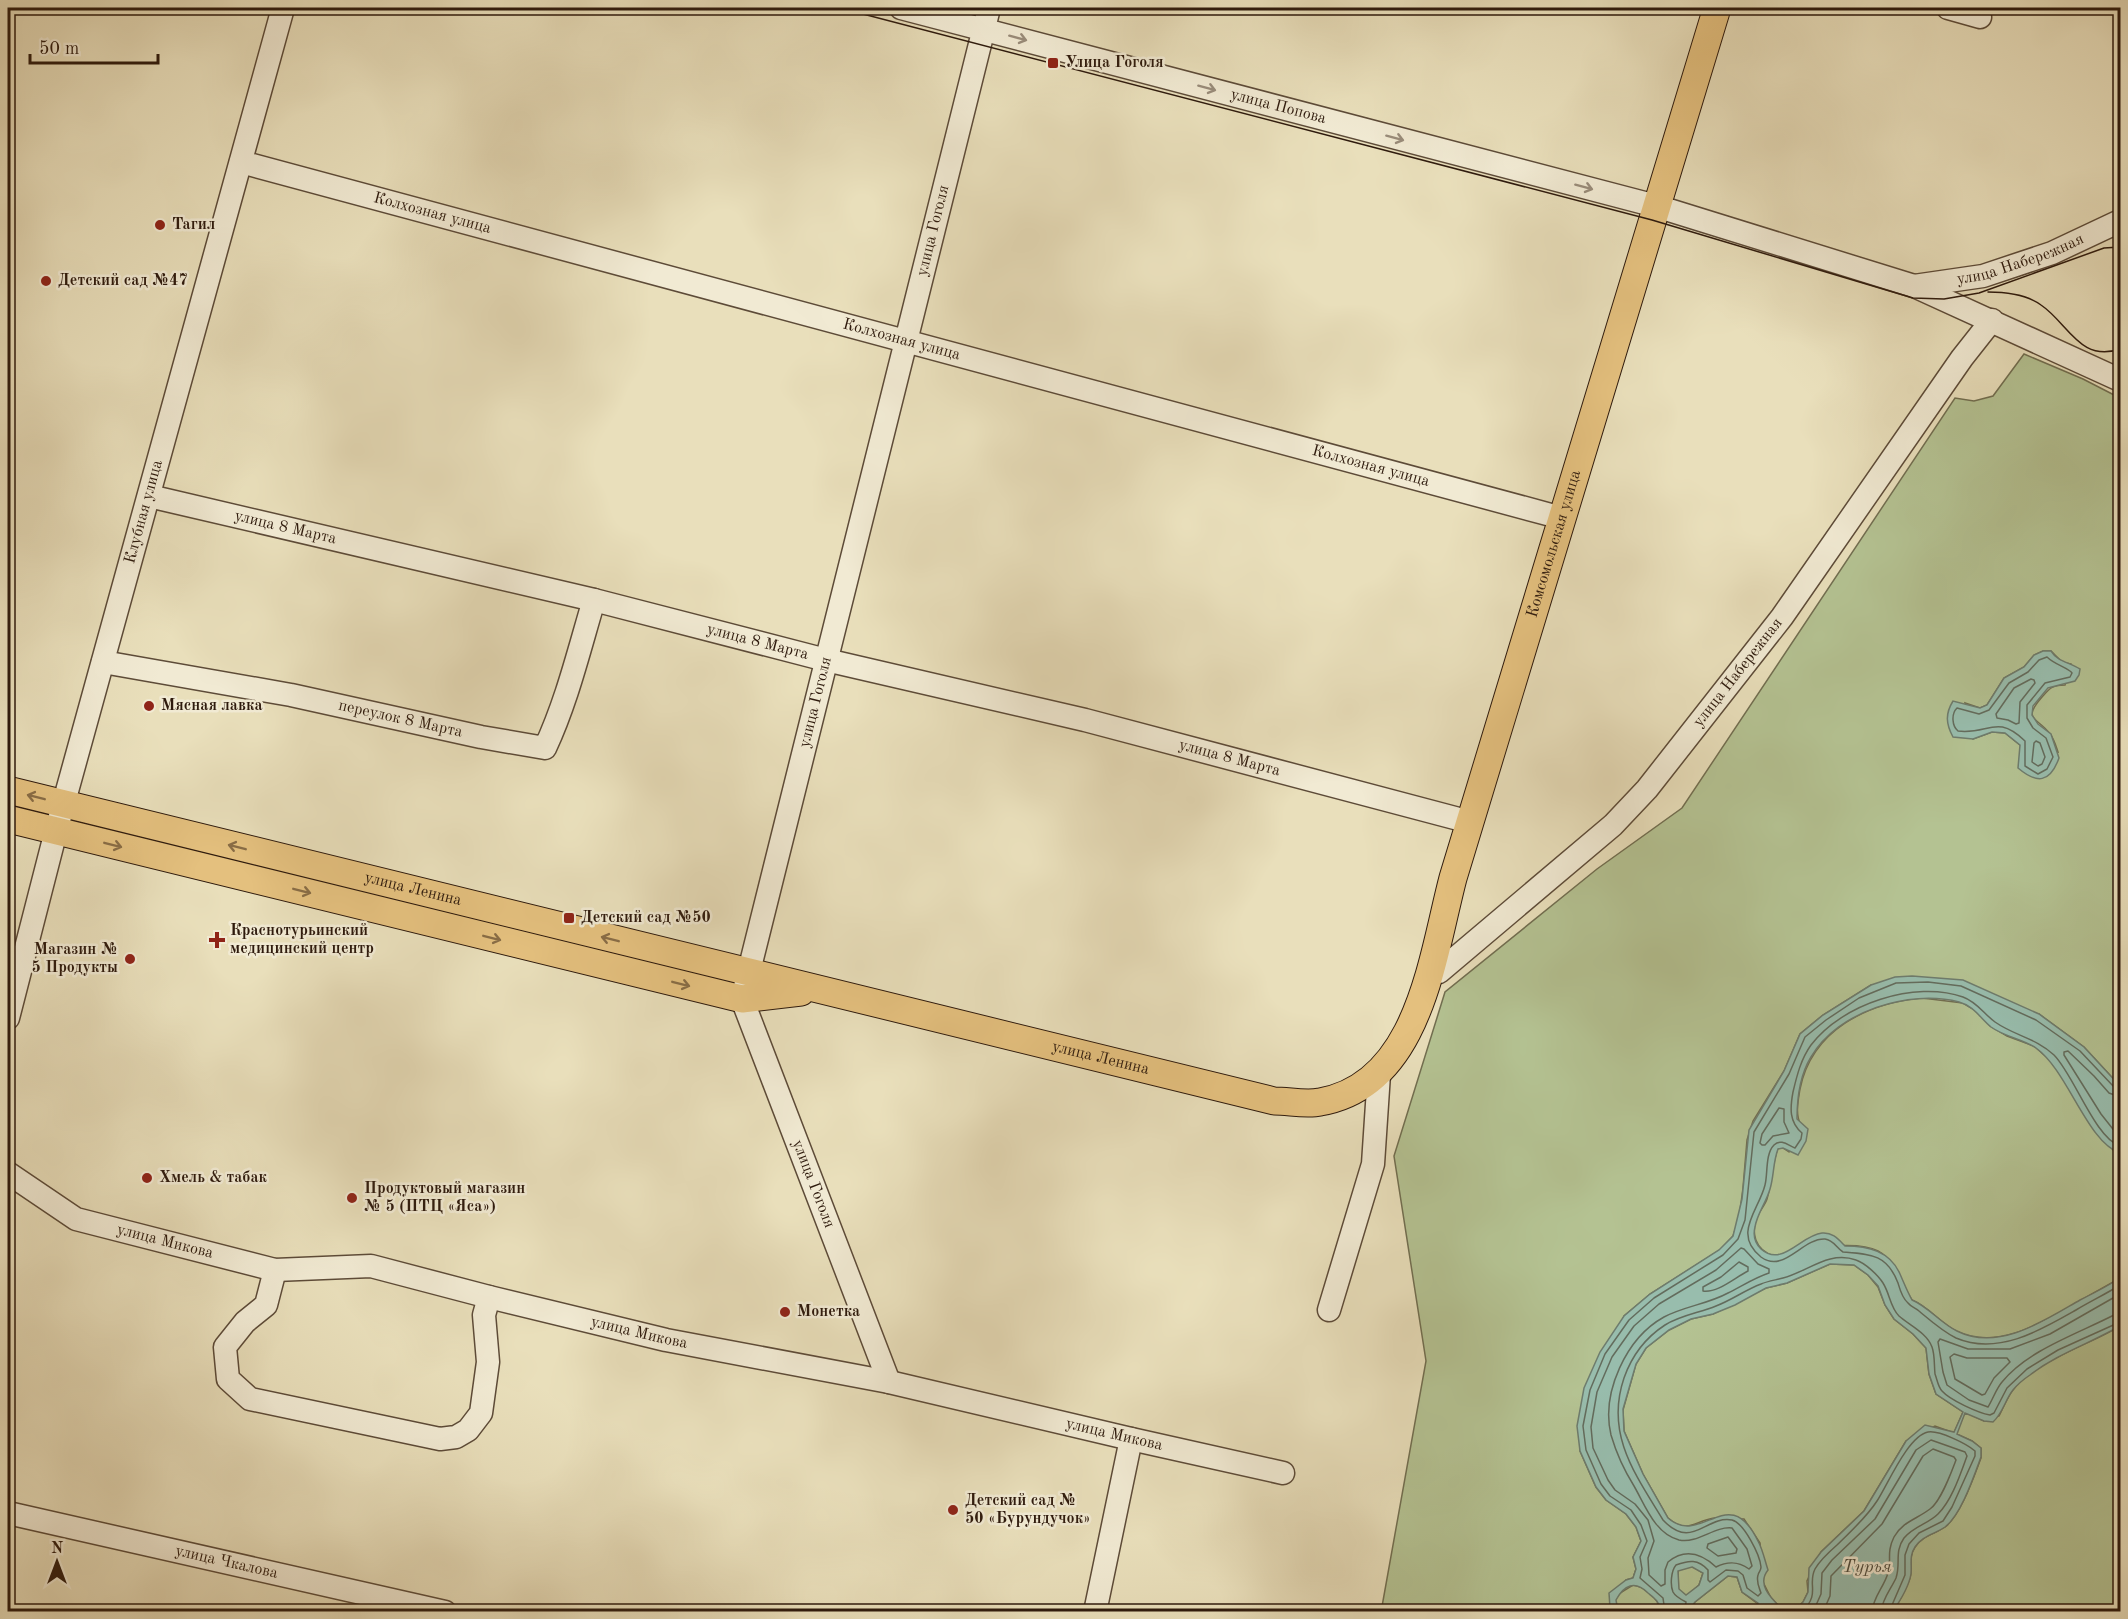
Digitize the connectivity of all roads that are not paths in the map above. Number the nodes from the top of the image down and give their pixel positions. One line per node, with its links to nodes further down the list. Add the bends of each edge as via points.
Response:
1 (283, 8): 7 (street, Клубная улица)
2 (901, 8): 6 (street, улица Попова)
3 (1717, 8): 8 (main road, Комсомольская улица)
4 (1948, 8): 5 (street)
5 (1980, 17)
6 (986, 18): 8 (street, улица Попова, one-way to 8); 12 (street, улица Гоголя)
7 (241, 162): 12 (street, Колхозная улица); 14 (street, Клубная улица)
8 (1656, 206): 10 (street, улица Попова); 15 (main road, Комсомольская улица)
9 (2121, 221): 10 (street, улица Набережная, via 2052,253 1983,276)
10 (1914, 286): 11 (street, улица Попова)
11 (1992, 320): 13 (street, улица Попова); 24 (street, улица Набережная, via 1782,617 1647,789 1613,825 1439,972)
12 (905, 342): 15 (street, Колхозная улица); 17 (street, улица Гоголя)
13 (2121, 380)
14 (149, 496): 16 (street, улица 8 Марта); 18 (street, Клубная улица)
15 (1562, 518): 22 (main road, Комсомольская улица)
16 (594, 600): 17 (street, улица 8 Марта); 18 (street, переулок 8 Марта, via 573,673 545,748 291,695)
17 (826, 660): 22 (street, улица 8 Марта, via 1085,720); 25 (street, улица Гоголя)
18 (103, 662): 20 (street, Клубная улица)
19 (8, 790): 20 (main road, улица Ленина, one-way to 19)
20 (64, 804): 23 (street, Клубная улица); 25 (main road, улица Ленина, one-way to 20)
21 (8, 819): 23 (main road, улица Ленина)
22 (1470, 822): 24 (main road, Комсомольская улица)
23 (56, 831): 27 (main road, улица Ленина, one-way to 27); 28 (street, Клубная улица)
24 (1429, 972): 29 (main road, Комсомольская улица, via 1401,1046)
25 (748, 973): 26 (main road, улица Ленина); 27 (street, улица Гоголя)
26 (817, 990): 27 (main road, улица Ленина); 29 (main road, улица Ленина, via 1274,1101 1319,1102 1356,1090)
27 (742, 999): 34 (street, улица Гоголя)
28 (8, 1018)
29 (1379, 1074): 33 (street, via 1373,1164)
30 (8, 1173): 31 (street, улица Микова, via 76,1219)
31 (275, 1270): 32 (street, улица Микова, via 371,1266); 32 (street, via 266,1305 245,1322 225,1347 228,1379 250,1399 440,1439 468,1430 481,1413 488,1362 484,1315)
32 (489, 1297): 34 (street, улица Микова, via 666,1340)
33 (1329, 1310)
34 (889, 1382): 35 (street, улица Микова)
35 (1131, 1439): 36 (street, улица Микова); 39 (street)
36 (1283, 1473)
37 (8, 1513): 38 (street, улица Чкалова)
38 (445, 1611)
39 (1095, 1611)

